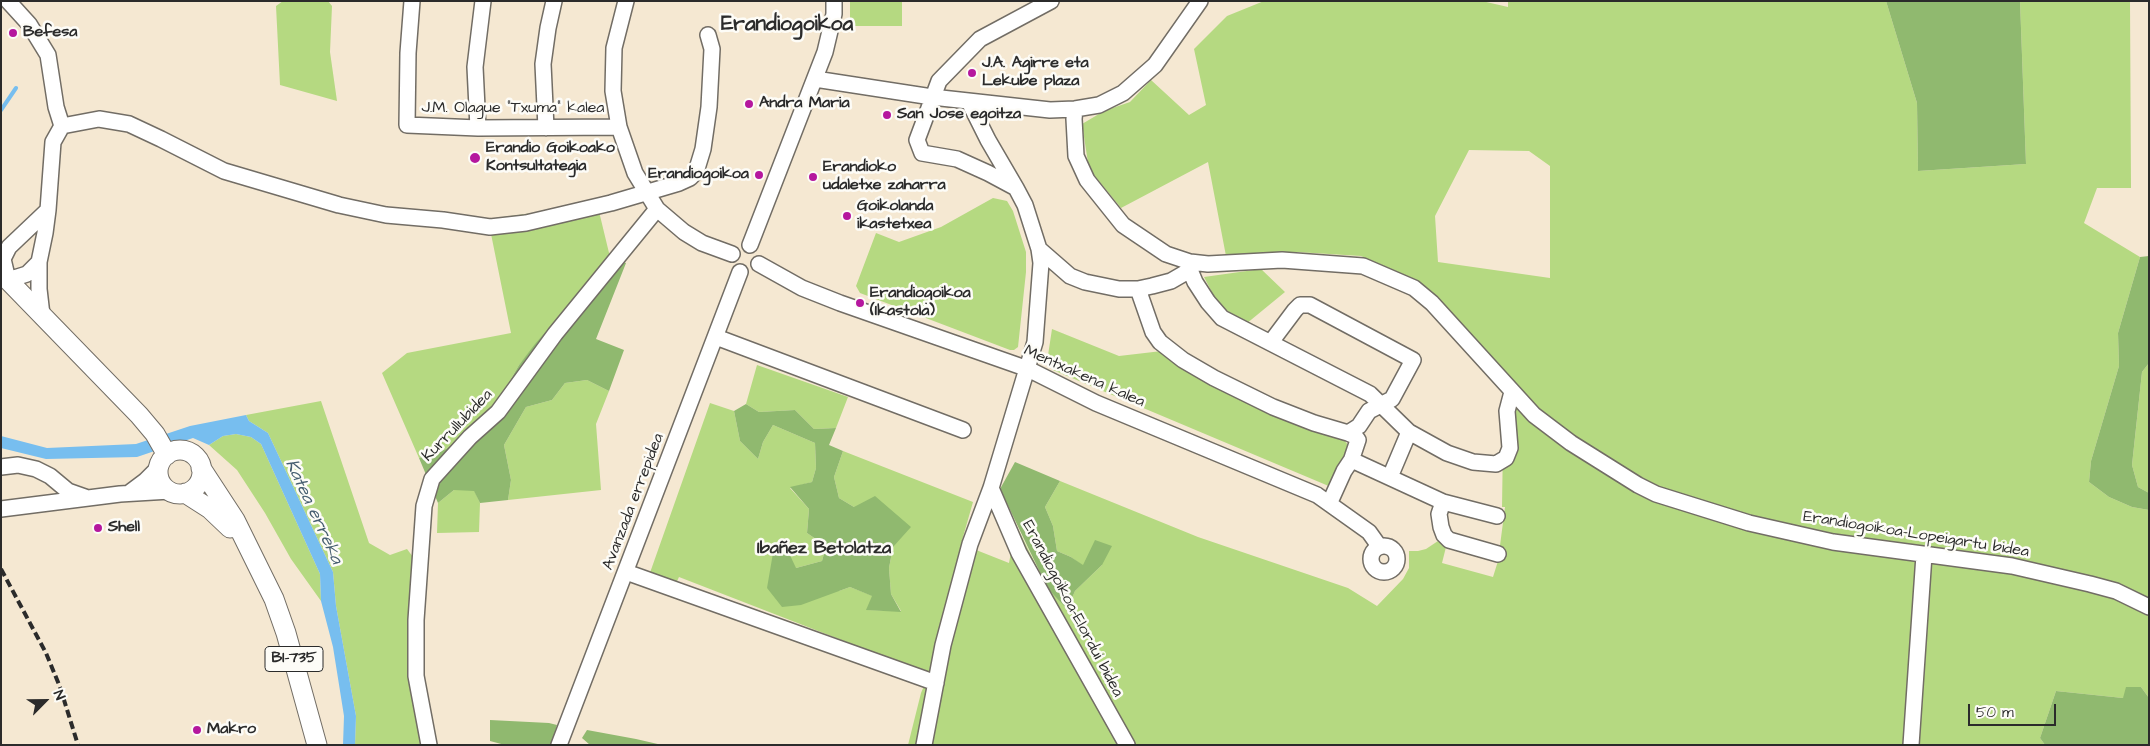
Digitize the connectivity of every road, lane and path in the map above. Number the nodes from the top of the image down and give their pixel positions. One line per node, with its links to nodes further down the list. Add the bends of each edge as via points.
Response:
1 (8, 1): 14 (street, via 29,24 48,55)
2 (412, 1): 16 (street, J.M. Olague "Txuma" kalea, via 407,125)
3 (483, 1): 16 (street, via 475,67)
4 (554, 1): 17 (street, via 543,64)
5 (626, 1): 15 (street, via 614,48 614,91)
6 (834, 1): 10 (street, via 829,38)
7 (1051, 1): 11 (street, via 980,39 939,81)
8 (1200, 1): 13 (street, via 1155,65 1123,93 1099,105)
9 (708, 35): 19 (street, via 712,49 709,108 696,172 684,181)
10 (815, 79): 11 (street); 24 (street)
11 (932, 97): 12 (street); 18 (street, via 917,140 922,153 957,159)
12 (969, 102): 13 (street, via 1050,110); 18 (street)
13 (1075, 109): 29 (street, Erandiogoikoa-Lopeigartu bidea, via 1076,156 1087,180 1123,226)
14 (62, 126): 19 (street, via 99,119 129,124 224,171 339,205 386,215 490,227 551,218); 21 (street, via 53,142)
15 (619, 127): 17 (street, J.M. Olague "Txuma" kalea); 19 (street)
16 (478, 128): 17 (street, J.M. Olague "Txuma" kalea)
17 (546, 128)
18 (1016, 188): 25 (street)
19 (645, 192): 20 (street)
20 (657, 209): 26 (street, via 690,236); 65 (street, Kurrullubidea, via 555,334 498,412 432,479 424,506 416,620 416,676)
21 (48, 210): 22 (street); 27 (street)
22 (18, 239): 23 (street); 31 (street, via 3,259)
23 (1, 241)
24 (750, 245): 26 (street, via 738,247); 28 (street, via 760,255)
25 (1039, 250): 32 (street, via 1070,276 1085,282); 36 (street, via 1041,263 1034,342)
26 (732, 254): 30 (street, via 733,266)
27 (39, 262): 31 (street, via 27,274); 33 (street)
28 (759, 264): 30 (street, via 749,273); 36 (street, Mentxakena kalea, via 802,288 840,303)
29 (1190, 266): 32 (street, via 1171,281); 35 (street, via 1195,282 1222,318); 38 (street, Erandiogoikoa-Lopeigartu bidea, via 1282,260 1363,266 1414,288 1432,303)
30 (740, 272): 34 (street, Avanzada errepidea)
31 (5, 277): 33 (main road)
32 (1138, 289): 42 (street, via 1153,332 1182,360 1273,407)
33 (42, 315): 37 (main road)
34 (716, 337): 40 (street); 61 (street, Avanzada errepidea)
35 (1271, 342): 39 (street, via 1370,394); 39 (street, via 1300,305 1310,305 1413,360 1392,399)
36 (1028, 370): 49 (street); 53 (street, Mentxakena kalea, via 1096,403)
37 (108, 382): 43 (main road); 45 (main road, via 155,434)
38 (1512, 392): 41 (street, via 1507,411 1510,448 1506,458 1496,464 1473,462 1447,453); 60 (street, Erandiogoikoa-Lopeigartu bidea, via 1534,415 1571,443 1656,494 1749,523 1833,542)
39 (1381, 404): 41 (street); 42 (street, via 1369,410 1359,426)
40 (963, 430)
41 (1409, 432): 48 (street)
42 (1348, 433): 44 (street, via 1358,440)
43 (188, 452): 45 (main road, via 173,452); 47 (main road)
44 (1352, 459): 48 (street); 53 (street)
45 (163, 461): 50 (main road, via 159,478); 51 (street, via 146,482)
46 (1, 467): 52 (street, via 18,465 36,469 68,491)
47 (201, 468): 50 (main road, via 196,486); 58 (main road, BI-735, via 235,520)
48 (1390, 477): 54 (street)
49 (991, 488): 63 (street, via 970,544); 68 (street, Erandiogoikoa-Elordui bidea, via 1019,553)
50 (177, 492): 51 (street); 58 (main road, BI-735, via 224,521)
51 (130, 493): 52 (street)
52 (86, 498): 55 (street)
53 (1330, 502): 57 (street, Mentxakena kalea, via 1369,532)
54 (1443, 502): 56 (street); 59 (street, via 1439,514 1441,528 1449,540)
55 (1, 509)
56 (1497, 516)
57 (1379, 546)
58 (252, 554): 64 (main road, BI-735, via 286,633)
59 (1498, 554)
60 (1924, 555): 62 (street, Erandiogoikoa-Lopeigartu bidea, via 2012,566 2090,584 2116,591); 69 (street)
61 (626, 572): 63 (street); 66 (street, Avanzada errepidea)
62 (2149, 607)
63 (936, 683): 67 (street)
64 (317, 745)
65 (428, 745)
66 (560, 745)
67 (924, 745)
68 (1127, 745)
69 (1911, 745)

